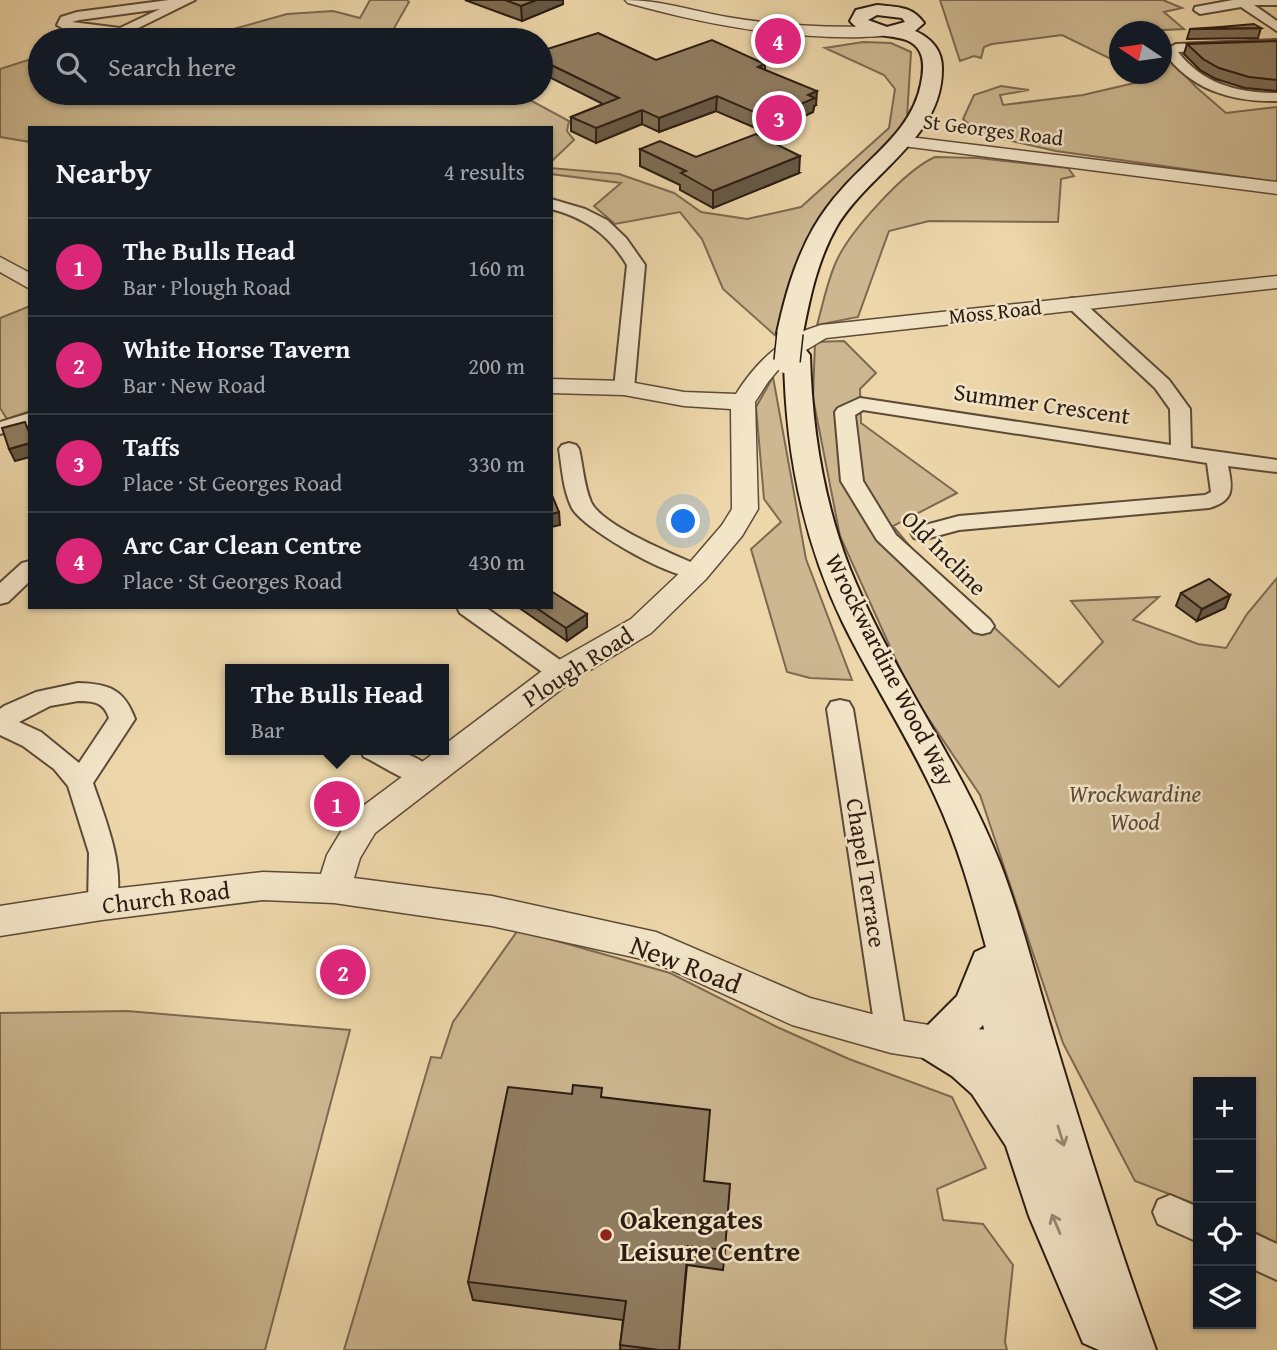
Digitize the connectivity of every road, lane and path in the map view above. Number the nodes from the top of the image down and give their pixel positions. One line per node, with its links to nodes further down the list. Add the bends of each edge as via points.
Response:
1 (634, 0): 12 (street, via 770,29)
2 (186, 1): 9 (street, via 77,16 64,25); 10 (street)
3 (1277, 1): 4 (street)
4 (1241, 2): 6 (street); 8 (street)
5 (914, 10): 7 (main road, via 866,12); 11 (main road, via 906,29); 15 (main road, Wrockwardine Wood Way, via 943,54 947,71 936,118)
6 (1200, 10)
7 (859, 21): 11 (main road, Wrockwardine Wood Way, via 863,26); 12 (street)
8 (1277, 27)
9 (86, 28)
10 (132, 28)
11 (891, 31): 12 (street); 15 (main road, Wrockwardine Wood Way, via 920,41 931,55 929,95)
12 (833, 33)
13 (1277, 44): 14 (street, via 1170,51 1205,85 1256,98)
14 (1277, 97)
15 (915, 139): 16 (street, St Georges Road); 22 (main road, Wrockwardine Wood Way, via 838,232 815,276)
16 (1277, 188)
17 (553, 205): 24 (street, via 590,215 607,227 636,265)
18 (0, 263): 19 (street)
19 (28, 282)
20 (1277, 282): 21 (street, Moss Road)
21 (1074, 303): 25 (street, Moss Road, via 821,332 785,349 759,374); 30 (street, via 1162,384 1180,409)
22 (794, 345): 48 (main road, Wrockwardine Wood Way, via 788,423 795,472 822,574 950,835); 51 (main road, Wrockwardine Wood Way, via 805,461 826,543 878,656 962,813 983,868)
23 (553, 386): 24 (street)
24 (624, 388): 25 (street, via 684,399)
25 (743, 402): 35 (street, Plough Road, via 745,509)
26 (860, 404): 30 (street, Summer Crescent); 38 (street, Old Incline, via 845,412 852,481 888,540)
27 (28, 420): 28 (street)
28 (0, 428)
29 (569, 449): 35 (street, via 583,510 646,551)
30 (1181, 451): 31 (street, Summer Crescent)
31 (1216, 457): 32 (street, Summer Crescent); 33 (street, via 1221,495 1209,501 960,523)
32 (1277, 466)
33 (922, 533)
34 (28, 570): 36 (street)
35 (696, 573): 39 (street, Plough Road, via 642,626)
36 (0, 596)
37 (471, 609): 39 (street)
38 (982, 626)
39 (561, 673): 43 (street, Plough Road)
40 (840, 709): 49 (street, Chapel Terrace)
41 (0, 723): 44 (street, via 33,739 63,762); 44 (street, via 16,710 62,695 89,691 115,699 122,719)
42 (384, 755): 43 (street)
43 (422, 776): 45 (street, Plough Road, via 363,824 344,855)
44 (79, 782): 46 (street, via 103,853)
45 (334, 890): 46 (street, Church Road, via 262,886); 49 (street, New Road, via 492,911 656,947 805,1013)
46 (102, 905): 47 (street, Church Road)
47 (0, 921)
48 (989, 965): 50 (main road, via 973,1007); 51 (main road, Wrockwardine Wood Way)
49 (891, 1037): 50 (street, New Road)
50 (938, 1044): 51 (street, New Road); 52 (main road, via 988,1079)
51 (1021, 1047): 52 (main road, Wrockwardine Wood Way); 56 (main road, Wrockwardine Wood Way, one-way to 56)
52 (1030, 1148): 55 (main road, Wrockwardine Wood Way, one-way to 52, via 1052,1216)
53 (1256, 1252): 54 (street)
54 (1277, 1263)
55 (1111, 1350)
56 (1130, 1350)

